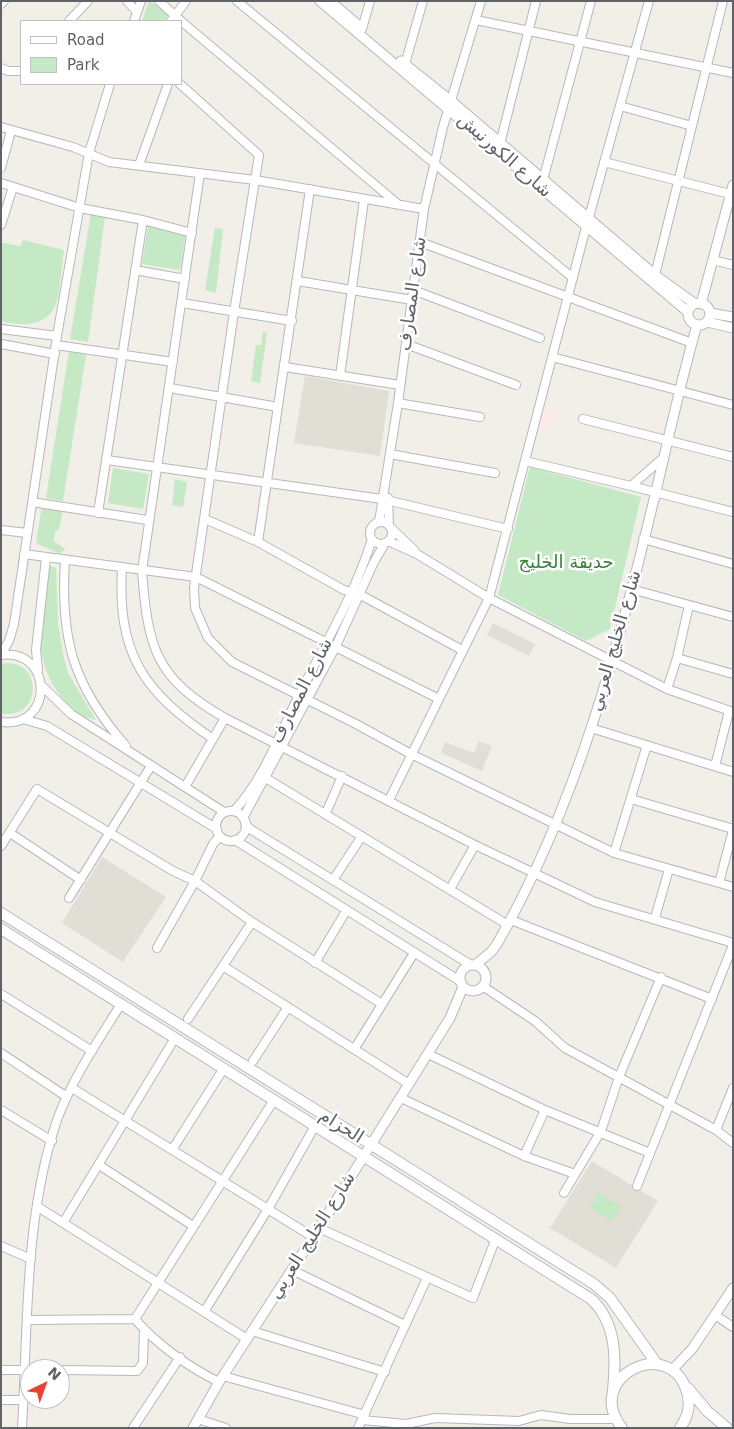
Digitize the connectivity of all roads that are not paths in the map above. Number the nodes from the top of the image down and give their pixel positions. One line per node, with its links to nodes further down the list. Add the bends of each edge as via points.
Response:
1 (88, 1): 17 (street)
2 (127, 1): 16 (street)
3 (141, 1): 16 (street)
4 (159, 1): 19 (street)
5 (186, 1): 19 (street)
6 (237, 1): 42 (street)
7 (320, 1): 34 (street, شارع الكورنيش)
8 (330, 1): 22 (street, شارع الكورنيش)
9 (370, 1): 22 (street)
10 (423, 1): 26 (street)
11 (481, 1): 20 (street, شارع المصارف)
12 (536, 1): 23 (street)
13 (590, 1): 24 (street)
14 (649, 1): 25 (street)
15 (723, 1): 28 (street)
16 (138, 12): 18 (street)
17 (70, 20)
18 (134, 20)
19 (177, 20)
20 (476, 20): 23 (street); 34 (street, شارع المصارف)
21 (182, 24): 55 (street)
22 (362, 29): 26 (street, شارع الكورنيش)
23 (529, 30): 24 (street); 39 (street)
24 (580, 43): 25 (street); 47 (street)
25 (634, 54): 28 (street); 35 (street)
26 (404, 64): 34 (street, شارع الكورنيش)
27 (1, 68): 29 (street)
28 (706, 68): 30 (street); 36 (street)
29 (20, 71)
30 (733, 73)
31 (110, 85): 40 (street)
32 (168, 85): 43 (street)
33 (181, 85): 46 (street, via 260,155)
34 (449, 104): 39 (street, شارع الكورنيش); 42 (street, شارع المصارف); 60 (street, شارع الكورنيش)
35 (620, 106): 36 (street); 41 (street)
36 (692, 126): 48 (street)
37 (1, 128): 38 (street)
38 (11, 131): 40 (street); 44 (street)
39 (500, 144): 47 (street, شارع الكورنيش)
40 (89, 153): 43 (street, via 109,162); 56 (street)
41 (604, 162): 48 (street); 60 (street)
42 (433, 164): 57 (street, شارع المصارف); 68 (street)
43 (139, 166): 45 (street)
44 (1, 168)
45 (200, 173): 46 (street); 62 (street)
46 (255, 180): 52 (street); 77 (street)
47 (543, 180): 60 (street, شارع الكورنيش)
48 (678, 181): 53 (street); 67 (street)
49 (1, 183): 51 (street)
50 (733, 184): 53 (street)
51 (13, 187): 56 (street); 61 (street)
52 (310, 189): 54 (street); 70 (street)
53 (730, 194): 58 (street)
54 (364, 200): 55 (street); 71 (street)
55 (399, 205): 57 (street)
56 (80, 208): 59 (street); 87 (street)
57 (424, 209): 63 (street, شارع المصارف)
58 (729, 212): 64 (street)
59 (143, 220): 62 (street); 66 (street)
60 (588, 223): 67 (street, شارع الكورنيش); 68 (street); 78 (street, شارع الكورنيش)
61 (1, 224)
62 (192, 234): 69 (street)
63 (420, 242): 72 (street, شارع المصارف); 73 (street)
64 (713, 260): 65 (street); 76 (street)
65 (733, 264)
66 (135, 270): 69 (street); 92 (street)
67 (655, 275): 76 (street, شارع الكورنيش)
68 (573, 278): 73 (street)
69 (185, 279): 75 (street)
70 (298, 282): 71 (street); 81 (street)
71 (352, 290): 74 (street); 96 (street)
72 (413, 290): 74 (street, شارع المصارف); 86 (street)
73 (568, 296): 88 (street); 93 (street)
74 (412, 300): 90 (street, شارع المصارف)
75 (182, 303): 77 (street); 94 (street)
76 (698, 304): 78 (street); 79 (street, via 707,307)
77 (234, 312): 81 (street); 101 (street)
78 (688, 312): 83 (street, via 690,321)
79 (710, 313): 80 (street); 82 (street)
80 (733, 318)
81 (292, 321): 95 (street)
82 (707, 322): 83 (street); 84 (street)
83 (697, 325): 88 (street, شارع الخليج العربي)
84 (733, 328)
85 (1, 330): 87 (street)
86 (540, 338)
87 (57, 340): 91 (street); 92 (street)
88 (692, 343): 100 (street, شارع الخليج العربي)
89 (1, 344): 91 (street)
90 (406, 344): 97 (street, شارع المصارف); 98 (street)
91 (55, 354): 120 (street)
92 (123, 355): 94 (street); 111 (street)
93 (552, 357): 100 (street); 112 (street)
94 (173, 362): 99 (street)
95 (285, 367): 96 (street); 104 (street)
96 (340, 376): 97 (street)
97 (400, 385): 102 (street, شارع المصارف)
98 (516, 385)
99 (170, 388): 101 (street); 113 (street)
100 (680, 392): 103 (street); 107 (street, شارع الخليج العربي)
101 (222, 396): 104 (street); 115 (street)
102 (398, 403): 105 (street); 108 (street, شارع المصارف)
103 (733, 405)
104 (278, 407): 116 (street)
105 (480, 418)
106 (583, 419): 107 (street)
107 (668, 440): 109 (street); 110 (street, شارع الخليج العربي)
108 (390, 454): 114 (street); 119 (street, شارع المصارف, via 383,490)
109 (733, 457)
110 (663, 458): 117 (street); 118 (street, شارع الخليج العربي)
111 (107, 460): 113 (street); 122 (street)
112 (525, 461): 117 (street); 127 (street)
113 (157, 466): 115 (street); 124 (street)
114 (495, 473)
115 (211, 474): 116 (street); 123 (street)
116 (267, 483): 119 (street); 132 (street)
117 (631, 486): 118 (street)
118 (656, 492): 121 (street); 131 (street, شارع الخليج العربي)
119 (386, 500): 125 (street); 126 (street); 127 (street)
120 (32, 502): 122 (street); 129 (street)
121 (733, 512)
122 (98, 513): 124 (street)
123 (205, 519): 132 (street); 141 (street)
124 (147, 520): 140 (street)
125 (379, 522): 126 (street); 130 (street, via 370,528)
126 (390, 526): 133 (street, via 392,535); 135 (street)
127 (508, 529): 144 (street)
128 (1, 530): 129 (street)
129 (27, 533): 134 (street)
130 (372, 539): 133 (street, via 378,543); 143 (street, شارع المصارف)
131 (643, 540): 138 (street); 142 (street, شارع الخليج العربي)
132 (258, 542): 143 (street)
133 (387, 542): 135 (street); 143 (street)
134 (24, 554): 136 (street); 150 (street, via 14,624)
135 (417, 554): 144 (street)
136 (46, 558): 137 (street); 154 (street, via 36,650)
137 (65, 560): 139 (street); 167 (street, via 64,614 75,666 98,712)
138 (733, 564)
139 (122, 568): 140 (street); 164 (street, via 124,626 139,669 164,702)
140 (142, 571): 141 (street); 160 (street, via 151,644 168,672 187,694)
141 (196, 577): 147 (street); 157 (street, via 195,608 208,638 232,662)
142 (631, 589): 145 (street); 152 (street, شارع الخليج العربي)
143 (355, 594): 147 (street, شارع المصارف); 148 (street); 149 (street)
144 (490, 598): 149 (street); 152 (street)
145 (689, 605): 146 (street); 151 (street)
146 (733, 617)
147 (327, 641): 148 (street); 157 (street, شارع المصارف)
148 (336, 646): 157 (street); 158 (street)
149 (462, 650): 158 (street)
150 (1, 655): 154 (street, via 20,657 30,662)
151 (677, 658): 153 (street); 156 (street)
152 (611, 660): 156 (street); 163 (street, شارع الخليج العربي)
153 (733, 674)
154 (39, 675): 155 (street)
155 (42, 685): 161 (street, via 38,704); 167 (street, via 71,714)
156 (667, 689): 159 (street)
157 (302, 697): 165 (street); 168 (street)
158 (439, 698): 168 (street)
159 (731, 712): 170 (street)
160 (225, 718): 164 (street); 165 (street)
161 (24, 719): 162 (street); 174 (street, via 47,726)
162 (3, 723)
163 (591, 728): 166 (street); 182 (street, شارع الخليج العربي)
164 (213, 739): 175 (street)
165 (279, 745): 172 (street); 173 (street); 178 (street, شارع المصارف)
166 (647, 746): 170 (street); 176 (street)
167 (132, 753): 169 (street)
168 (411, 754): 177 (street); 182 (street)
169 (151, 766): 174 (street); 175 (street)
170 (715, 766): 171 (street)
171 (733, 772)
172 (264, 776): 180 (street); 181 (street)
173 (342, 776): 177 (street); 180 (street)
174 (141, 783): 184 (street); 186 (street)
175 (185, 788): 179 (street)
176 (631, 798): 183 (street); 191 (street)
177 (389, 800): 189 (street)
178 (234, 811): 179 (street); 181 (street)
179 (224, 812): 184 (street, via 218,818)
180 (326, 813): 187 (street)
181 (244, 820): 188 (street, via 244,831); 195 (street, via 250,829)
182 (557, 823): 191 (street); 193 (street, شارع الخليج العربي)
183 (733, 829): 197 (street)
184 (219, 832): 188 (street, via 227,840); 196 (street)
185 (10, 833): 186 (street, via 38,789); 190 (street); 194 (street)
186 (110, 833): 194 (street); 196 (street)
187 (362, 836): 195 (street); 199 (street)
188 (235, 840): 201 (street)
189 (475, 844): 193 (street); 199 (street)
190 (1, 846)
191 (614, 853): 192 (street)
192 (669, 869): 197 (street); 203 (street)
193 (535, 874): 203 (street, via 595,902); 205 (street, شارع الخليج العربي)
194 (81, 880): 200 (street)
195 (333, 880): 212 (street)
196 (195, 881): 204 (street); 209 (street)
197 (719, 883): 198 (street)
198 (733, 887)
199 (450, 890): 205 (street)
200 (69, 898)
201 (346, 911): 210 (street); 211 (street)
202 (1, 914): 249 (main road, الحزام)
203 (655, 918): 208 (street)
204 (252, 922): 211 (street); 213 (street)
205 (509, 923): 207 (street, شارع الخليج العربي); 215 (street)
206 (1, 929): 221 (main road)
207 (497, 944): 212 (street, شارع الخليج العربي, via 492,952); 214 (street, شارع الخليج العربي)
208 (733, 944): 220 (street)
209 (157, 948)
210 (414, 954): 216 (street); 222 (street)
211 (316, 963): 222 (street)
212 (473, 965): 214 (street); 216 (street, شارع الخليج العربي, via 462,971)
213 (223, 966): 223 (street); 225 (street)
214 (486, 974): 217 (street, شارع الخليج العربي)
215 (661, 977): 220 (street); 233 (street)
216 (462, 984): 218 (street); 224 (street, شارع الخليج العربي)
217 (484, 987): 218 (street, شارع الخليج العربي); 233 (street, via 535,1022 565,1048)
218 (475, 992): 224 (street, شارع الخليج العربي)
219 (1, 994): 228 (street)
220 (712, 999): 240 (street)
221 (121, 1004): 226 (main road); 228 (street)
222 (382, 1004): 227 (street)
223 (288, 1007): 227 (street); 231 (street)
224 (450, 1018): 230 (street, شارع الخليج العربي)
225 (188, 1019)
226 (175, 1038): 232 (main road); 243 (street)
227 (354, 1048): 234 (street)
228 (92, 1051): 235 (street)
229 (1, 1053): 237 (street)
230 (428, 1054): 234 (street, شارع الخليج العربي); 242 (street)
231 (253, 1061)
232 (224, 1068): 239 (main road); 250 (street)
233 (619, 1077): 240 (street); 246 (street)
234 (409, 1084): 238 (street, شارع الخليج العربي)
235 (72, 1088): 237 (street); 243 (street)
236 (733, 1088): 245 (street)
237 (67, 1097): 247 (street)
238 (401, 1098): 249 (street, شارع الخليج العربي); 253 (street)
239 (274, 1100): 244 (main road); 256 (street)
240 (669, 1105): 245 (street); 251 (street)
241 (1, 1110): 247 (street)
242 (545, 1110): 246 (street); 253 (street)
243 (124, 1120): 250 (street); 254 (street)
244 (315, 1126): 252 (main road); 260 (street)
245 (716, 1130): 248 (street)
246 (601, 1131): 251 (street); 255 (street)
247 (52, 1141): 259 (street)
248 (733, 1143)
249 (371, 1146): 252 (street, شارع الخليج العربي); 282 (main road, الحزام, via 594,1284 610,1298)
250 (172, 1150): 256 (street)
251 (650, 1153): 257 (street)
252 (364, 1156): 263 (street, شارع الخليج العربي); 265 (main road)
253 (524, 1156): 255 (street)
254 (98, 1166): 261 (street); 262 (street)
255 (575, 1174): 258 (street)
256 (222, 1180): 260 (street); 262 (street)
257 (637, 1186)
258 (564, 1193)
259 (38, 1207): 261 (street); 267 (street)
260 (268, 1209): 264 (street); 272 (street)
261 (63, 1222): 270 (street)
262 (193, 1226): 270 (street)
263 (319, 1228): 264 (street, شارع الخليج العربي); 269 (street)
264 (313, 1237): 268 (street, شارع الخليج العربي)
265 (496, 1238): 269 (street, via 473,1298); 290 (main road, via 583,1292 599,1306 609,1325 615,1356)
266 (1, 1246): 267 (street)
267 (31, 1258): 274 (street)
268 (292, 1270): 276 (street); 279 (street, شارع الخليج العربي)
269 (427, 1278): 276 (street)
270 (158, 1283): 272 (street); 275 (street)
271 (733, 1288): 273 (street)
272 (204, 1312): 279 (street)
273 (715, 1315): 277 (street); 286 (street, via 692,1349)
274 (28, 1320): 275 (street); 281 (street)
275 (135, 1320): 278 (street)
276 (405, 1326): 287 (street)
277 (733, 1327)
278 (144, 1330): 280 (street); 285 (street, via 143,1363 137,1371)
279 (249, 1335): 287 (street); 288 (street, شارع الخليج العربي)
280 (180, 1357): 288 (street); 298 (street)
281 (28, 1359)
282 (657, 1364): 286 (main road); 290 (main road, via 643,1364 630,1370)
283 (1, 1370): 284 (street)
284 (20, 1370)
285 (70, 1370)
286 (672, 1370): 289 (main road)
287 (385, 1372): 294 (street)
288 (221, 1379): 294 (street); 295 (street, شارع الخليج العربي)
289 (682, 1380): 302 (main road, via 689,1404); 303 (main road, via 707,1411)
290 (614, 1391): 296 (main road, via 612,1406)
291 (1, 1400): 292 (street)
292 (20, 1400)
293 (23, 1409): 297 (street)
294 (364, 1418): 296 (street, via 406,1424 441,1417 519,1421 541,1415); 301 (street)
295 (198, 1419): 299 (street, شارع الخليج العربي); 300 (street)
296 (619, 1424)
297 (22, 1428)
298 (133, 1428)
299 (192, 1428)
300 (226, 1428)
301 (358, 1428)
302 (680, 1428)
303 (727, 1428)

